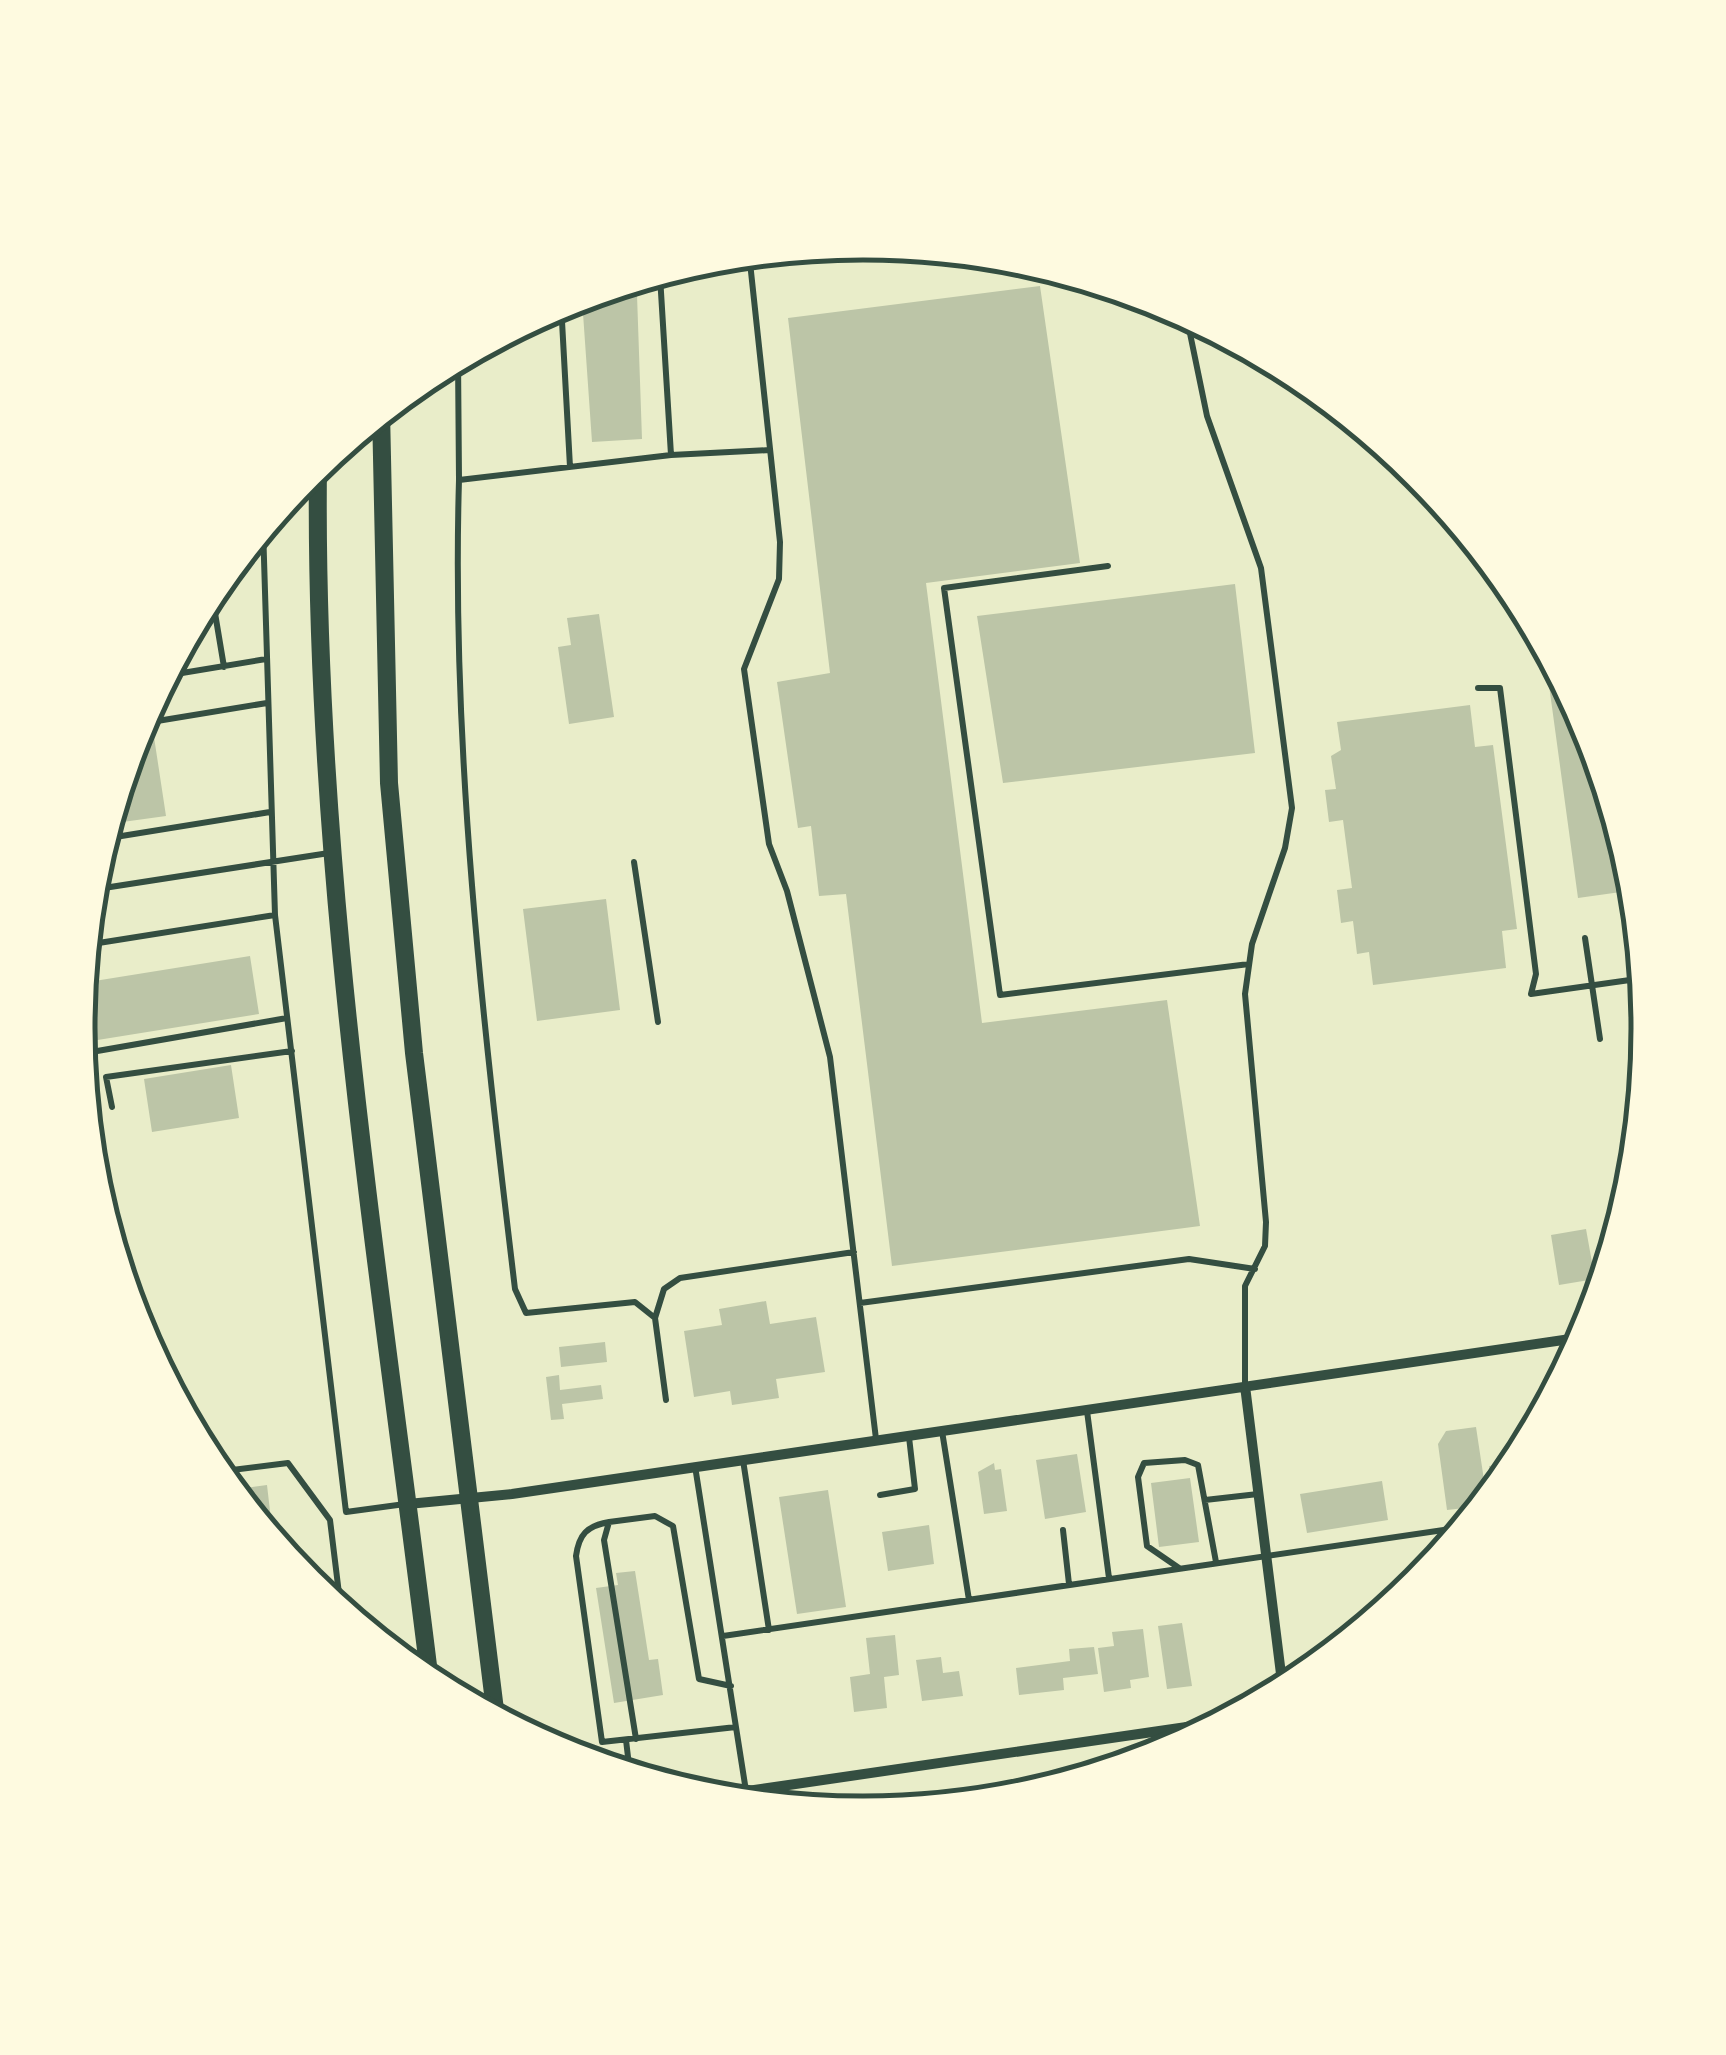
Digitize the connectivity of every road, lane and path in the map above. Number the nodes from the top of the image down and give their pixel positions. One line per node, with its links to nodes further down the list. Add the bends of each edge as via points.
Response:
1 (751, 268): 7 (lane)
2 (661, 287): 8 (lane)
3 (562, 321): 9 (lane)
4 (1190, 333): 30 (lane, via 1208,416 1262,568 1292,808)
5 (458, 375): 10 (lane)
6 (382, 429): 55 (main road, via 390,784 414,1053)
7 (770, 450): 8 (lane); 39 (lane, via 780,579 744,669 769,844 830,1057)
8 (671, 455): 9 (lane)
9 (570, 467): 10 (lane)
10 (459, 480): 42 (lane, via 456,604 467,766 490,1086 516,1289 526,1313 636,1302)
11 (319, 486): 23 (main road)
12 (263, 548): 15 (lane)
13 (1108, 566): 30 (lane, via 944,588 1000,995)
14 (215, 615): 16 (lane)
15 (266, 659): 16 (lane); 19 (lane)
16 (224, 667): 17 (lane)
17 (182, 673)
18 (1478, 688): 32 (lane, via 1500,688 1536,974 1530,994)
19 (267, 703): 20 (lane); 21 (lane)
20 (159, 721)
21 (270, 812): 22 (lane); 24 (lane)
22 (119, 837)
23 (335, 852): 24 (lane); 57 (main road, via 353,1068)
24 (272, 861): 26 (lane); 27 (lane)
25 (634, 862): 34 (lane)
26 (108, 887)
27 (275, 915): 29 (lane); 33 (lane)
28 (1585, 938): 32 (lane)
29 (100, 943)
30 (1249, 964): 40 (lane, via 1245,994 1266,1222)
31 (1629, 980): 32 (lane)
32 (1592, 985): 35 (lane)
33 (287, 1018): 36 (lane); 37 (lane)
34 (658, 1022)
35 (1600, 1039)
36 (96, 1051)
37 (292, 1051): 38 (lane, via 106,1077); 58 (lane)
38 (112, 1107)
39 (854, 1252): 41 (lane); 42 (lane, via 680,1278 664,1289)
40 (1255, 1269): 41 (lane, via 1189,1259); 44 (lane, via 1245,1286)
41 (860, 1303): 49 (lane)
42 (654, 1318): 45 (lane)
43 (1564, 1340): 44 (street)
44 (1245, 1386): 46 (street); 53 (street)
45 (666, 1400)
46 (1087, 1408): 47 (street); 66 (lane)
47 (942, 1429): 48 (street); 69 (lane)
48 (909, 1434): 49 (street); 54 (lane, via 914,1490)
49 (876, 1438): 50 (street)
50 (742, 1459): 51 (street); 70 (lane)
51 (695, 1466): 55 (street); 71 (lane)
52 (235, 1470): 59 (lane, via 288,1463)
53 (1258, 1494): 56 (lane); 63 (street)
54 (880, 1495)
55 (469, 1499): 57 (street); 75 (main road)
56 (1205, 1500): 64 (lane); 65 (lane, via 1198,1464 1144,1463 1138,1477 1147,1546)
57 (408, 1504): 58 (lane); 72 (main road)
58 (346, 1512): 59 (lane)
59 (330, 1520): 68 (lane)
60 (609, 1522): 74 (lane, via 655,1516 673,1526 699,1679); 78 (lane, via 604,1540); 79 (lane, via 592,1525 578,1540 576,1556 602,1742)
61 (1063, 1530): 67 (lane)
62 (1443, 1530): 63 (lane)
63 (1266, 1554): 64 (lane); 73 (street)
64 (1216, 1562): 65 (lane)
65 (1179, 1568): 66 (lane)
66 (1109, 1578): 67 (lane)
67 (1069, 1584): 69 (lane)
68 (338, 1588)
69 (969, 1600): 70 (lane)
70 (769, 1630): 71 (lane)
71 (723, 1636): 74 (lane)
72 (427, 1660)
73 (1281, 1672)
74 (730, 1686): 76 (lane)
75 (494, 1701)
76 (736, 1727): 78 (lane); 81 (lane)
77 (1175, 1729): 82 (street)
78 (636, 1739): 79 (lane)
79 (626, 1740): 80 (lane)
80 (628, 1759)
81 (745, 1786)
82 (761, 1789)

